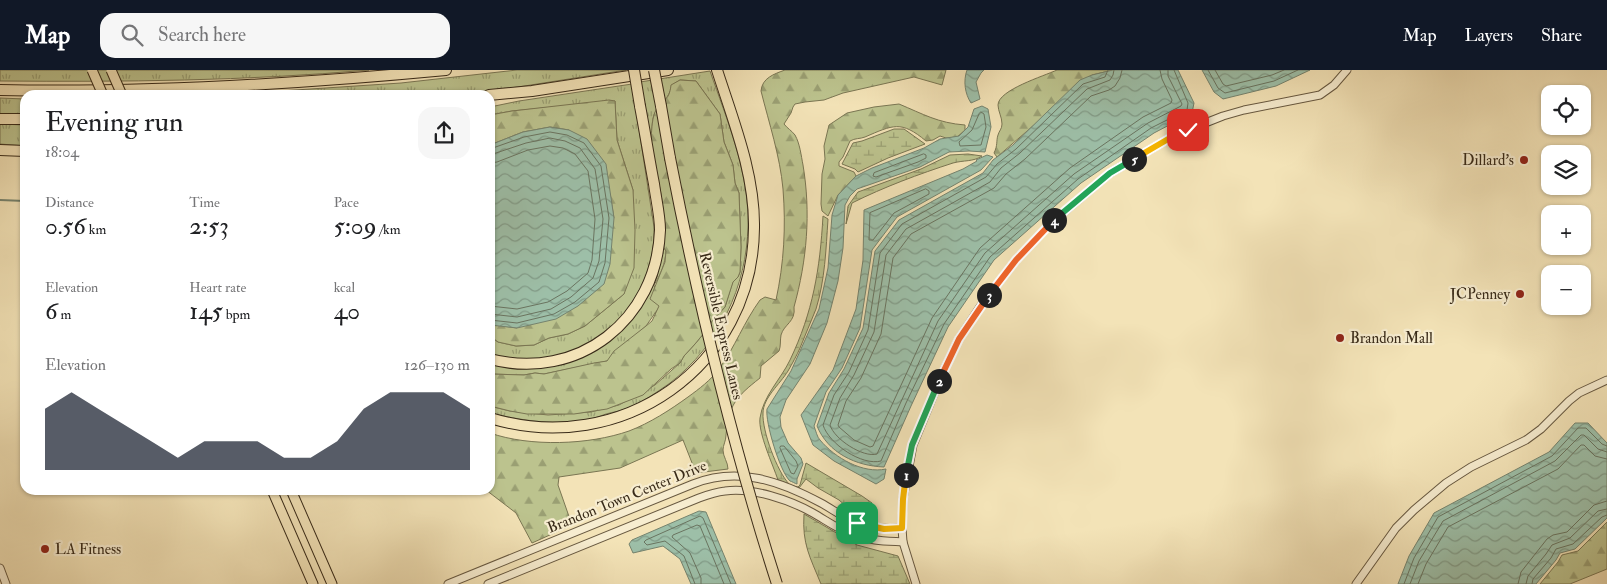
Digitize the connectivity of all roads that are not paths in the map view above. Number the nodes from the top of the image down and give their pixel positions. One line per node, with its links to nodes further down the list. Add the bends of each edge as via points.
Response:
1 (92, 70): 10 (main road, bridge)
2 (111, 70): 11 (main road, bridge)
3 (446, 70): 12 (highway, via 298,83)
4 (634, 70): 21 (highway, bridge, via 660,228 649,284 635,309 615,331 580,353 535,364)
5 (654, 70): 36 (highway, Reversible Express Lanes, bridge, via 704,324 729,424)
6 (668, 70): 14 (highway)
7 (716, 70): 23 (highway, via 751,188 754,227 744,291 722,336 700,365 679,384 650,404 619,418 586,426 554,428)
8 (1347, 70): 27 (street, via 1320,95 1244,110 1175,135 1110,173 1039,234 980,307 943,372 912,445 905,478)
9 (0, 90): 13 (highway)
10 (100, 90)
11 (120, 90)
12 (128, 90)
13 (20, 91)
14 (532, 91): 15 (highway); 16 (highway)
15 (495, 94)
16 (495, 102)
17 (0, 119): 18 (highway)
18 (20, 119)
19 (0, 150): 20 (highway)
20 (20, 151)
21 (495, 360)
22 (1607, 380): 38 (street, via 1579,393 1526,440 1446,483 1396,528)
23 (495, 419)
24 (274, 495): 32 (main road)
25 (293, 495): 33 (main road)
26 (857, 523): 27 (street, Brandon Town Center Drive, via 884,529); 28 (street); 34 (street, Brandon Town Center Drive, via 808,496 774,483 735,475 718,476)
27 (902, 528): 29 (street)
28 (852, 535): 29 (street, Brandon Town Center Drive); 35 (street, Brandon Town Center Drive, via 782,499 726,490)
29 (903, 542): 37 (street)
30 (0, 568): 31 (street)
31 (6, 584)
32 (313, 584)
33 (332, 584)
34 (448, 584)
35 (488, 584)
36 (777, 584)
37 (916, 584)
38 (1356, 584)

